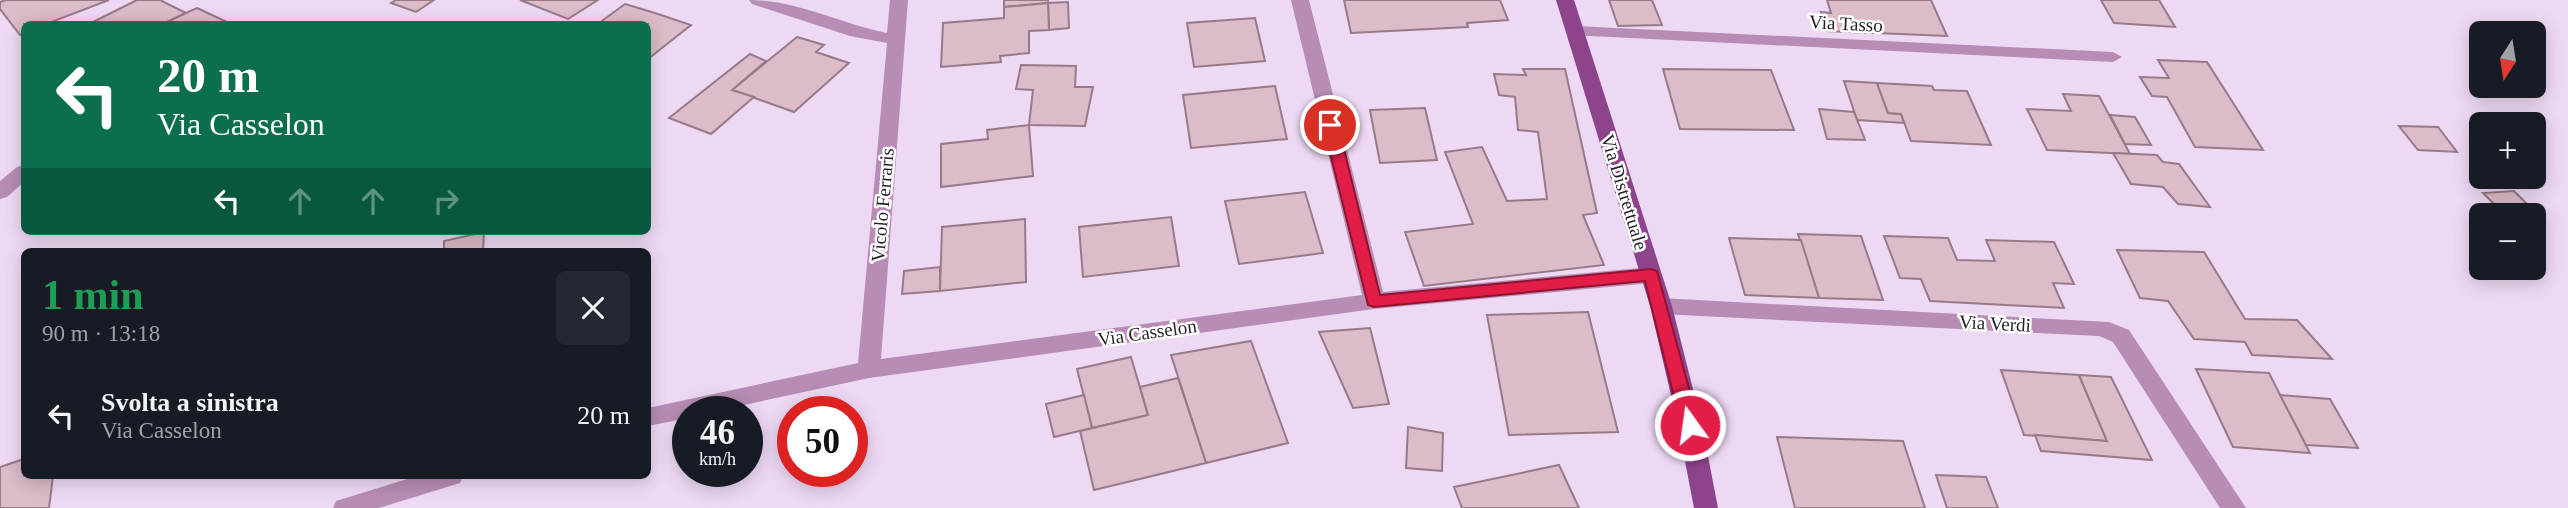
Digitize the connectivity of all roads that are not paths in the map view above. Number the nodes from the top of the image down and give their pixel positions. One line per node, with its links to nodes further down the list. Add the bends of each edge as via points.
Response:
1 (758, 0): 6 (street)
2 (899, 0): 6 (street, Vicolo Ferraris)
3 (1300, 0): 11 (street)
4 (1565, 0): 5 (main road, Via Distrettuale)
5 (1576, 31): 7 (street, Via Tasso); 10 (main road, Via Distrettuale)
6 (896, 40): 13 (street, Vicolo Ferraris)
7 (2113, 57)
8 (21, 174): 9 (street)
9 (0, 192)
10 (1651, 275): 11 (street, Via Casselon); 12 (main road, Via Distrettuale)
11 (1374, 301): 13 (street, Via Casselon)
12 (1661, 306): 17 (main road, Via Distrettuale); 18 (street, Via Verdi, via 2101,328 2121,336)
13 (869, 369): 14 (street, Via Casselon)
14 (651, 416)
15 (441, 479): 16 (street)
16 (345, 508)
17 (1706, 508)
18 (2234, 508)

